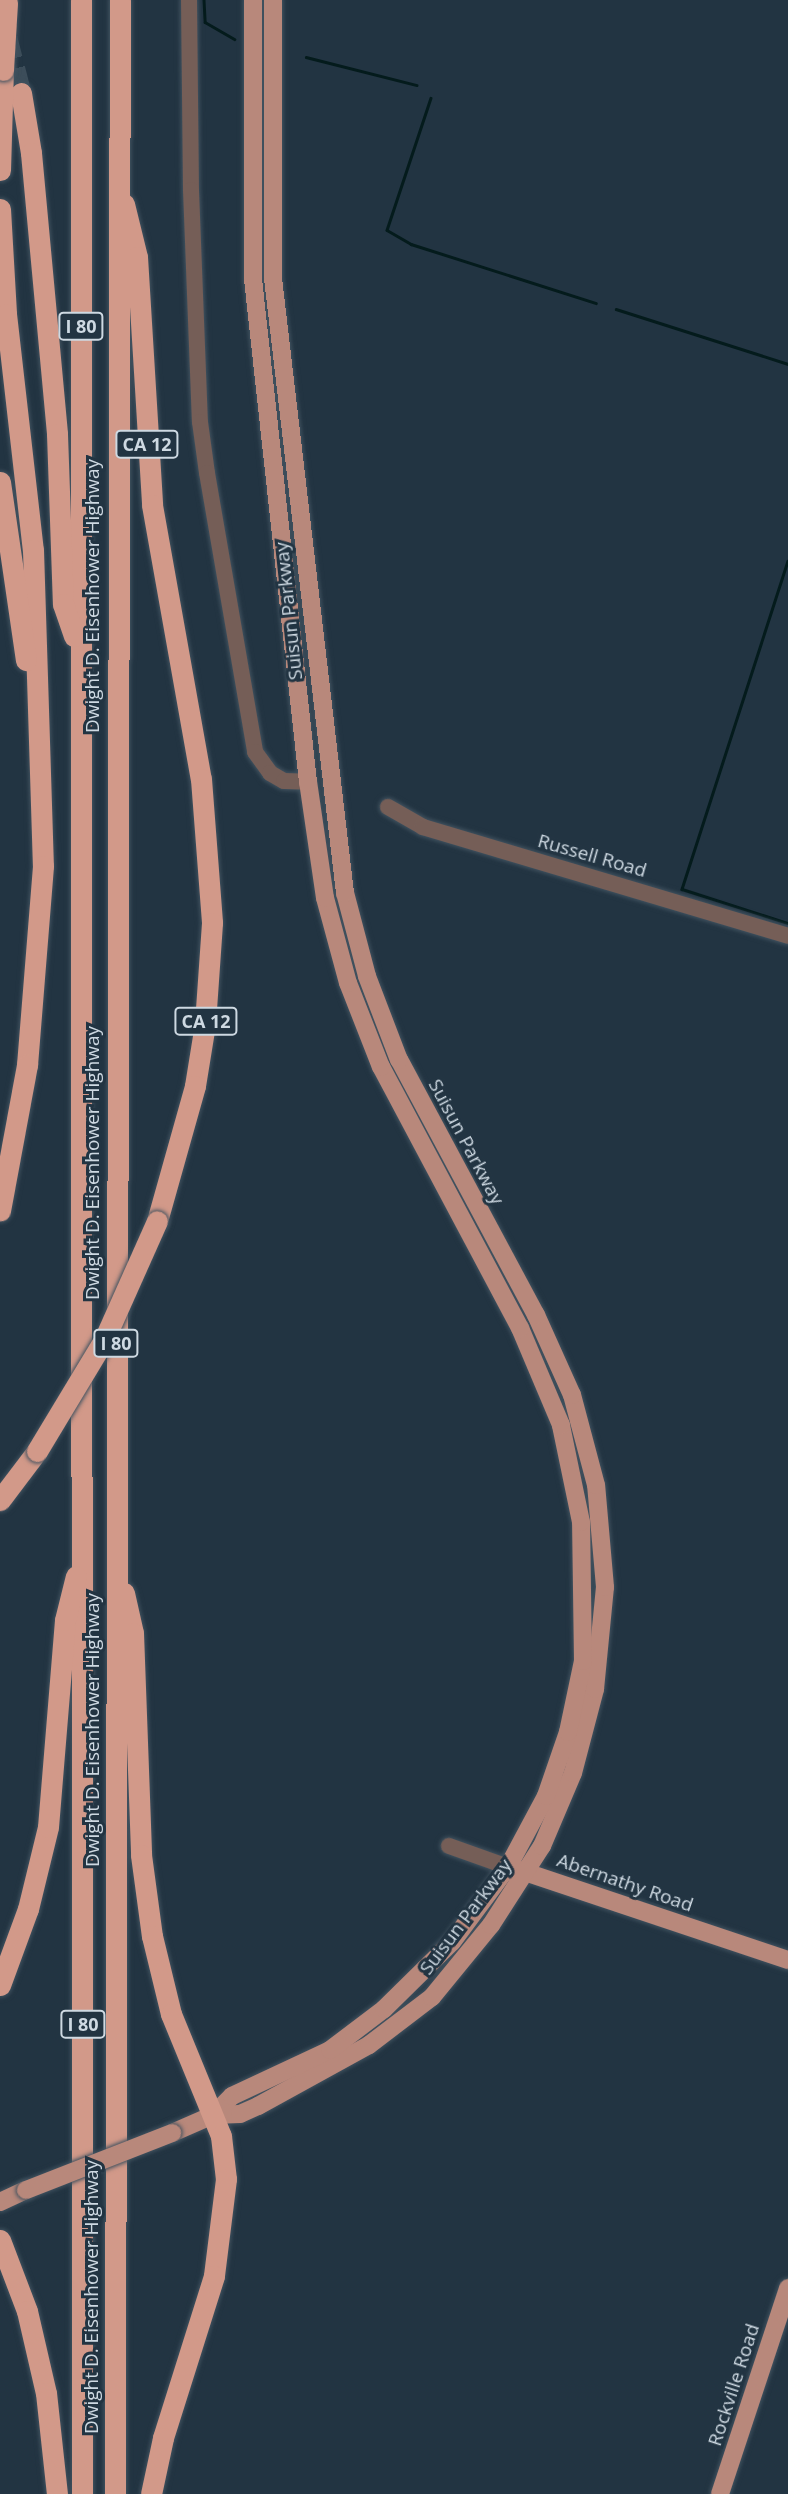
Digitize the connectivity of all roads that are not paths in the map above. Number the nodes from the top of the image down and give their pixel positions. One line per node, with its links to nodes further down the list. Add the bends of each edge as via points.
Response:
1 (81, 0): 12 (highway, Dwight D. Eisenhower Highway / I 80)
2 (120, 0): 9 (highway, Dwight D. Eisenhower Highway / I 80)
3 (189, 0): 14 (street, via 201,422 237,647 261,762 284,781)
4 (253, 0): 14 (main road, Suisun Parkway, via 253,279)
5 (273, 0): 23 (main road, Suisun Parkway, via 273,278 345,893 367,976 399,1060 558,1362 580,1419 601,1519 604,1610 595,1689 573,1773)
6 (7, 1): 8 (highway, bridge)
7 (21, 93): 12 (highway, via 31,153 57,434 63,604)
8 (0, 170)
9 (120, 192): 18 (highway, CA 12, bridge, via 137,257 152,505 201,779 211,869 205,1024 180,1149 157,1221 104,1340 37,1451); 20 (highway, Dwight D. Eisenhower Highway / I 80)
10 (0, 209): 13 (highway, via 6,314 33,550)
11 (0, 482): 13 (highway, via 30,718)
12 (79, 651): 19 (highway, Dwight D. Eisenhower Highway / I 80)
13 (38, 727): 17 (highway, via 43,866 39,951 27,1065)
14 (308, 782): 22 (main road, Suisun Parkway, via 325,898 363,1025 399,1106 541,1370 561,1425 576,1488 585,1586 579,1685 546,1796)
15 (388, 807): 16 (street, Russell Road, via 435,831)
16 (788, 936)
17 (0, 1211)
18 (0, 1500)
19 (83, 1555): 25 (highway, via 65,1620 45,1841 29,1909); 32 (highway, Dwight D. Eisenhower Highway / I 80)
20 (116, 1557): 27 (highway, via 133,1633 141,1855 152,1937 171,2014); 33 (highway, Dwight D. Eisenhower Highway / I 80)
21 (449, 1846): 22 (street, Abernathy Road)
22 (508, 1867): 23 (main road, Abernathy Road); 26 (main road, Suisun Parkway, via 452,1942 384,2009)
23 (527, 1872): 24 (main road, Abernathy Road); 26 (main road, Suisun Parkway, via 491,1926 432,1997 338,2066)
24 (788, 1960)
25 (0, 1985)
26 (274, 2089): 27 (main road, Suisun Parkway, via 254,2098 232,2096)
27 (213, 2115): 28 (main road, Suisun Parkway, bridge); 34 (highway, via 221,2136 226,2179 222,2244 163,2438)
28 (0, 2202)
29 (0, 2240): 31 (highway, via 27,2311)
30 (788, 2288): 35 (main road, Rockville Road)
31 (57, 2494)
32 (82, 2494)
33 (115, 2494)
34 (151, 2494)
35 (720, 2494)

